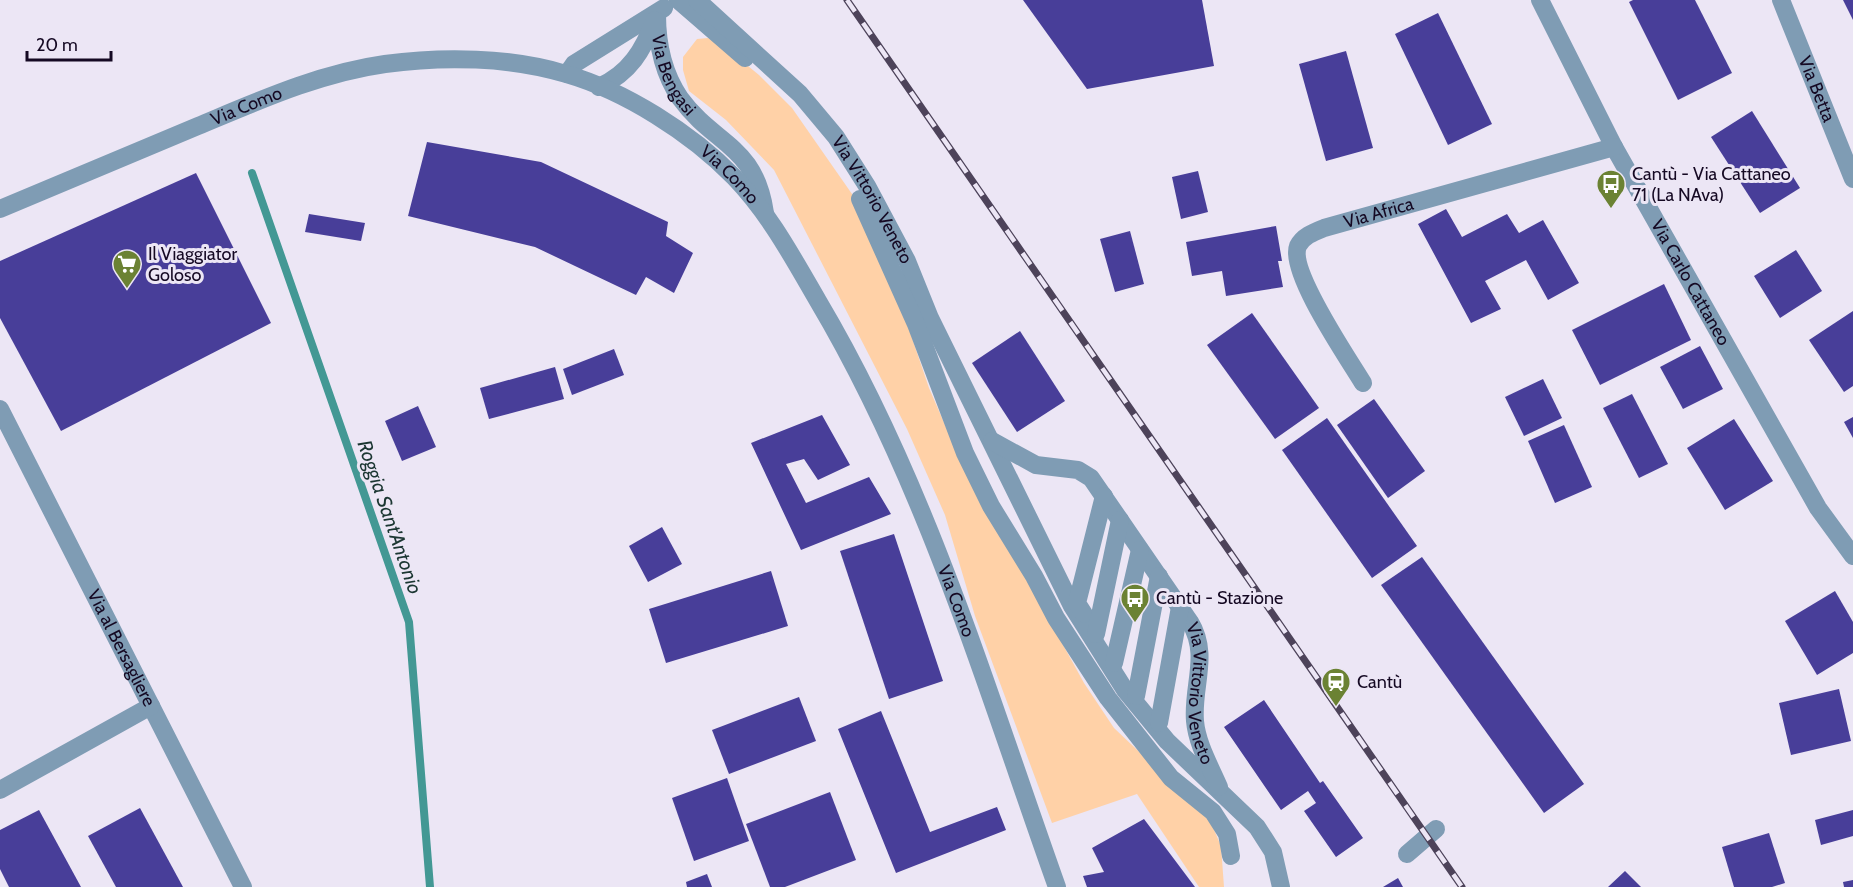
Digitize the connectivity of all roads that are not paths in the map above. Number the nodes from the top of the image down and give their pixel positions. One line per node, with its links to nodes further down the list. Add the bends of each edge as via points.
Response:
1 (672, 0): 6 (street, Via Bengasi)
2 (678, 0): 31 (street, via 761,70 809,119 836,159 859,196 894,270 965,453 991,506 1108,698 1171,778 1214,812 1227,834)
3 (697, 0): 15 (street, Via Vittorio Veneto, via 800,94 836,137 907,261 930,318)
4 (1540, 0): 9 (street, Via Carlo Cattaneo)
5 (1781, 0): 10 (street, Via Betta)
6 (657, 15): 7 (street, Via Bengasi, via 574,64); 8 (street, Via Bengasi, via 631,66 614,81); 12 (street, Via Bengasi, via 660,50 669,77 681,98 749,165 758,180)
7 (567, 74): 8 (street, Via Como); 11 (street, Via Como, via 513,64 421,60 337,75 248,105)
8 (599, 87): 12 (street, Via Como, via 696,143 735,177)
9 (1614, 147): 13 (street, Via Africa, via 1324,228 1302,239 1296,259 1305,284); 19 (street, Via Carlo Cattaneo, via 1818,508)
10 (1853, 179)
11 (0, 209)
12 (766, 215): 33 (street, Via Como, via 861,376 928,522)
13 (1363, 382)
14 (0, 409): 25 (street, Via al Bersagliere)
15 (992, 441): 16 (street, Via Vittorio Veneto, via 1036,465 1078,470 1091,478); 28 (street, Via Vittorio Veneto, via 1072,606 1125,690 1167,741)
16 (1104, 496): 17 (street, Via Vittorio Veneto); 22 (street, via 1077,603)
17 (1120, 520): 18 (street, Via Vittorio Veneto); 22 (street)
18 (1140, 550): 20 (street, Via Vittorio Veneto); 23 (street)
19 (1853, 555)
20 (1159, 576): 21 (street, Via Vittorio Veneto); 24 (street)
21 (1180, 607): 26 (street); 28 (street, Via Vittorio Veneto, via 1200,645 1195,720)
22 (1096, 634): 23 (street)
23 (1114, 663): 24 (street)
24 (1136, 696): 26 (street)
25 (151, 706): 27 (street); 32 (street, Via al Bersagliere)
26 (1159, 723): 28 (street)
27 (0, 790)
28 (1221, 793): 34 (street, Via Vittorio Veneto, via 1257,827 1273,852)
29 (1436, 829): 30 (street)
30 (1407, 854)
31 (1231, 856)
32 (243, 887)
33 (1057, 887)
34 (1281, 887)

